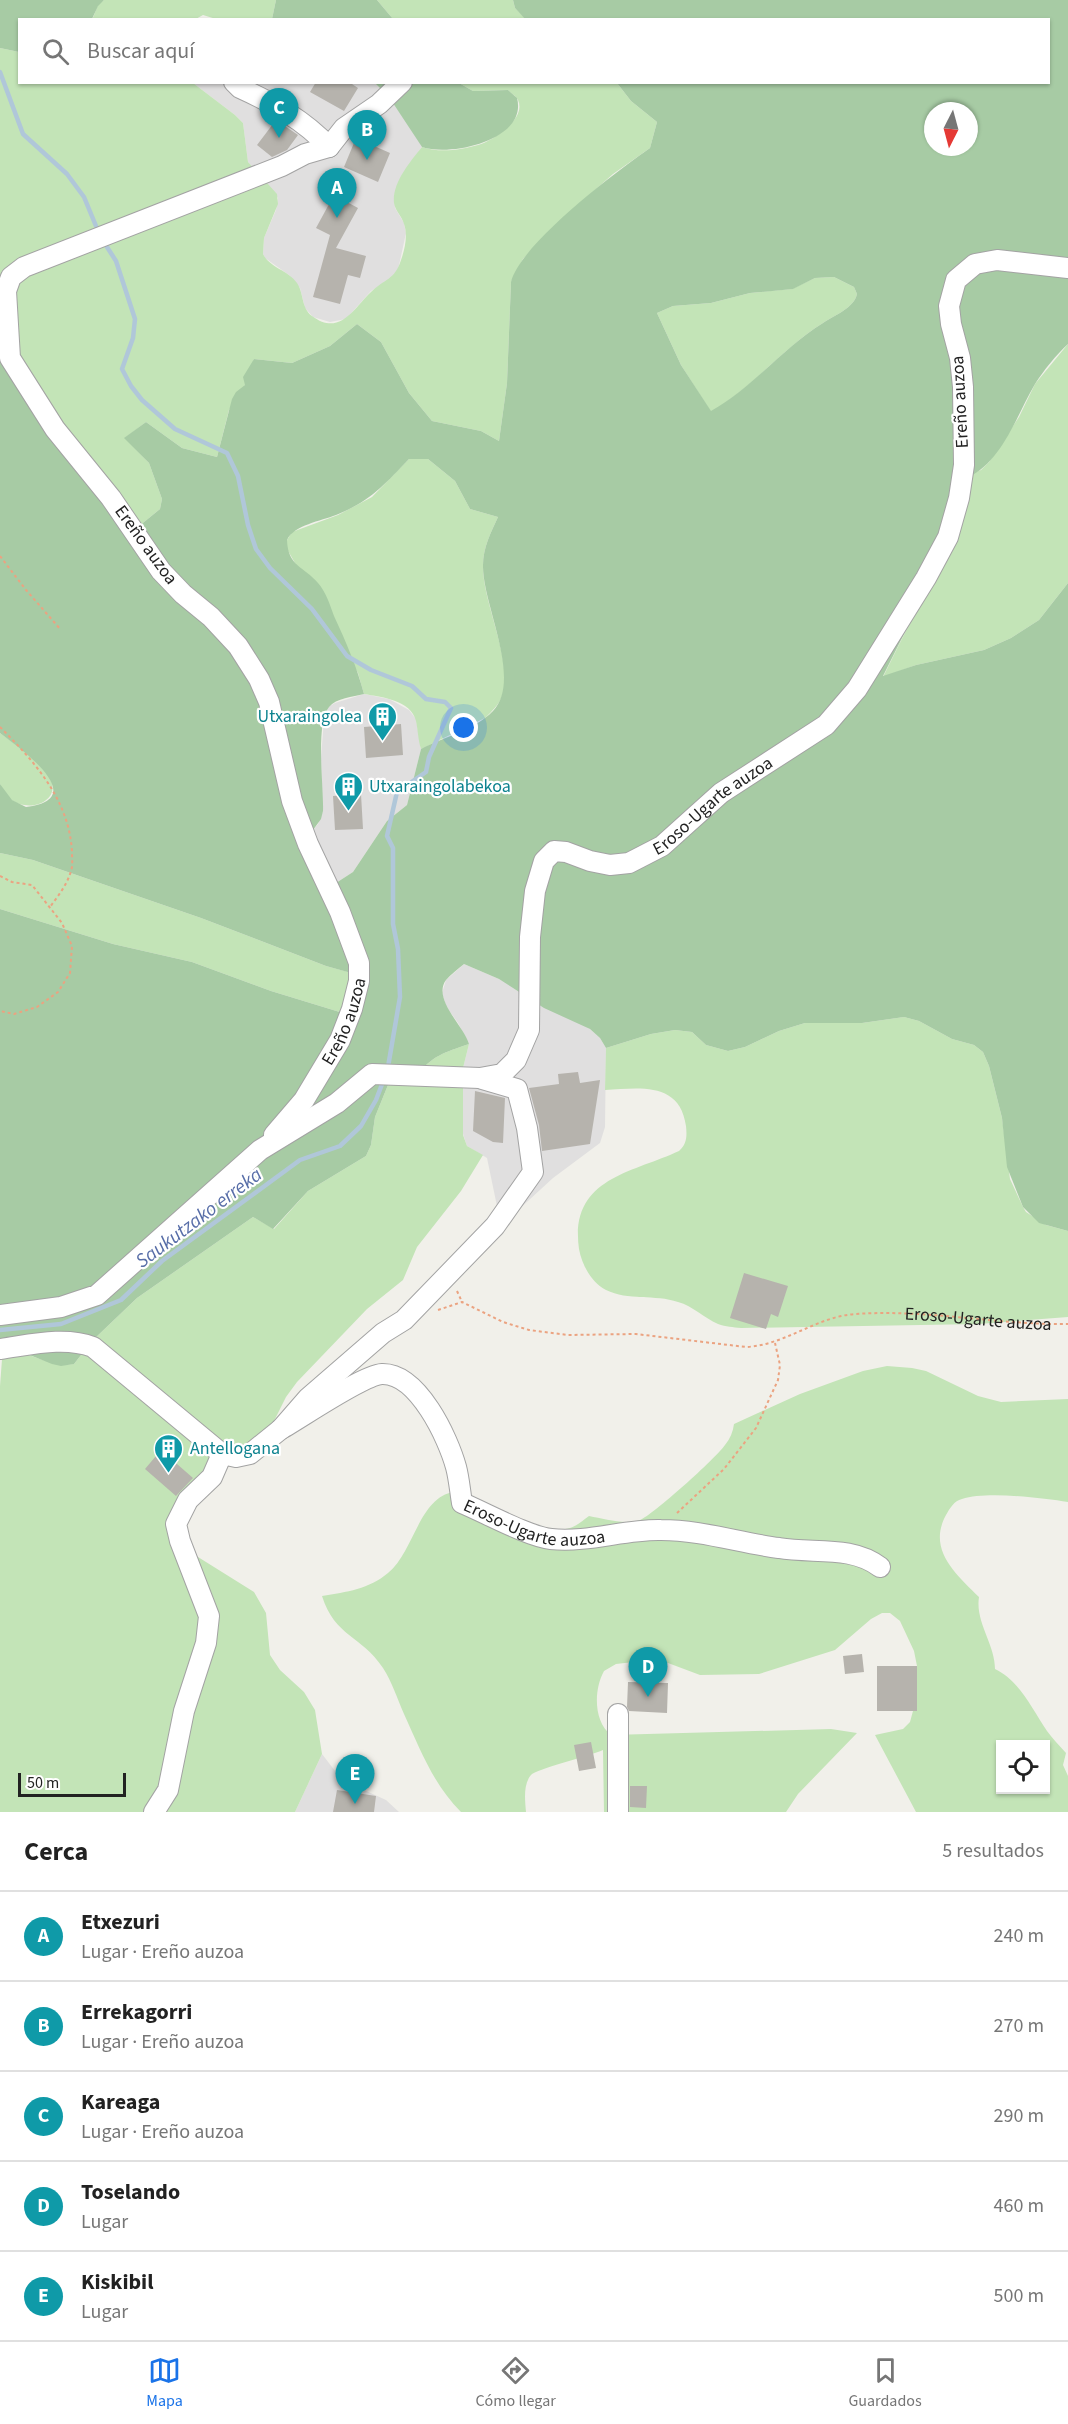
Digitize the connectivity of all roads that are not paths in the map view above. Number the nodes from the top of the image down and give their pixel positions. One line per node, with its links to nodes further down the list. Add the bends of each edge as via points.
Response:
1 (236, 84): 3 (street, via 284,110)
2 (400, 84): 3 (street, via 344,128)
3 (329, 147): 5 (street, Ereño auzoa, via 24,267 10,277 6,291)
4 (1068, 268): 6 (street, Ereño auzoa, via 997,260 975,264 956,280 949,306 963,387)
5 (5, 354): 8 (street, Ereño auzoa, via 55,429 111,498 161,571 238,646 260,679 292,801 358,963 359,981 340,1040 304,1101)
6 (964, 465): 7 (street, Eroso-Ugarte auzoa, via 948,537 856,689 826,725 721,793 662,846 629,863 610,865 554,851 544,861 535,891 530,937 529,1030 516,1060 502,1074)
7 (480, 1078): 8 (street, Eroso-Ugarte auzoa, via 372,1074 337,1102); 11 (street, Eroso-Ugarte auzoa, via 517,1089 533,1172 495,1226 404,1320 308,1398)
8 (260, 1150): 9 (street, Eroso-Ugarte auzoa, via 97,1295 61,1307)
9 (0, 1315)
10 (0, 1349): 12 (street, via 80,1342 93,1347)
11 (281, 1429): 12 (street, Eroso-Ugarte auzoa, via 250,1454); 13 (street, Eroso-Ugarte auzoa, via 382,1374 402,1380 424,1402 445,1435 462,1503 533,1534 551,1539 685,1531 781,1549 843,1552 868,1558)
12 (222, 1454): 15 (street, via 212,1478 188,1500 176,1524 209,1616 206,1643 184,1711 168,1790)
13 (880, 1567)
14 (618, 1714): 16 (street)
15 (154, 1812)
16 (618, 1812)

